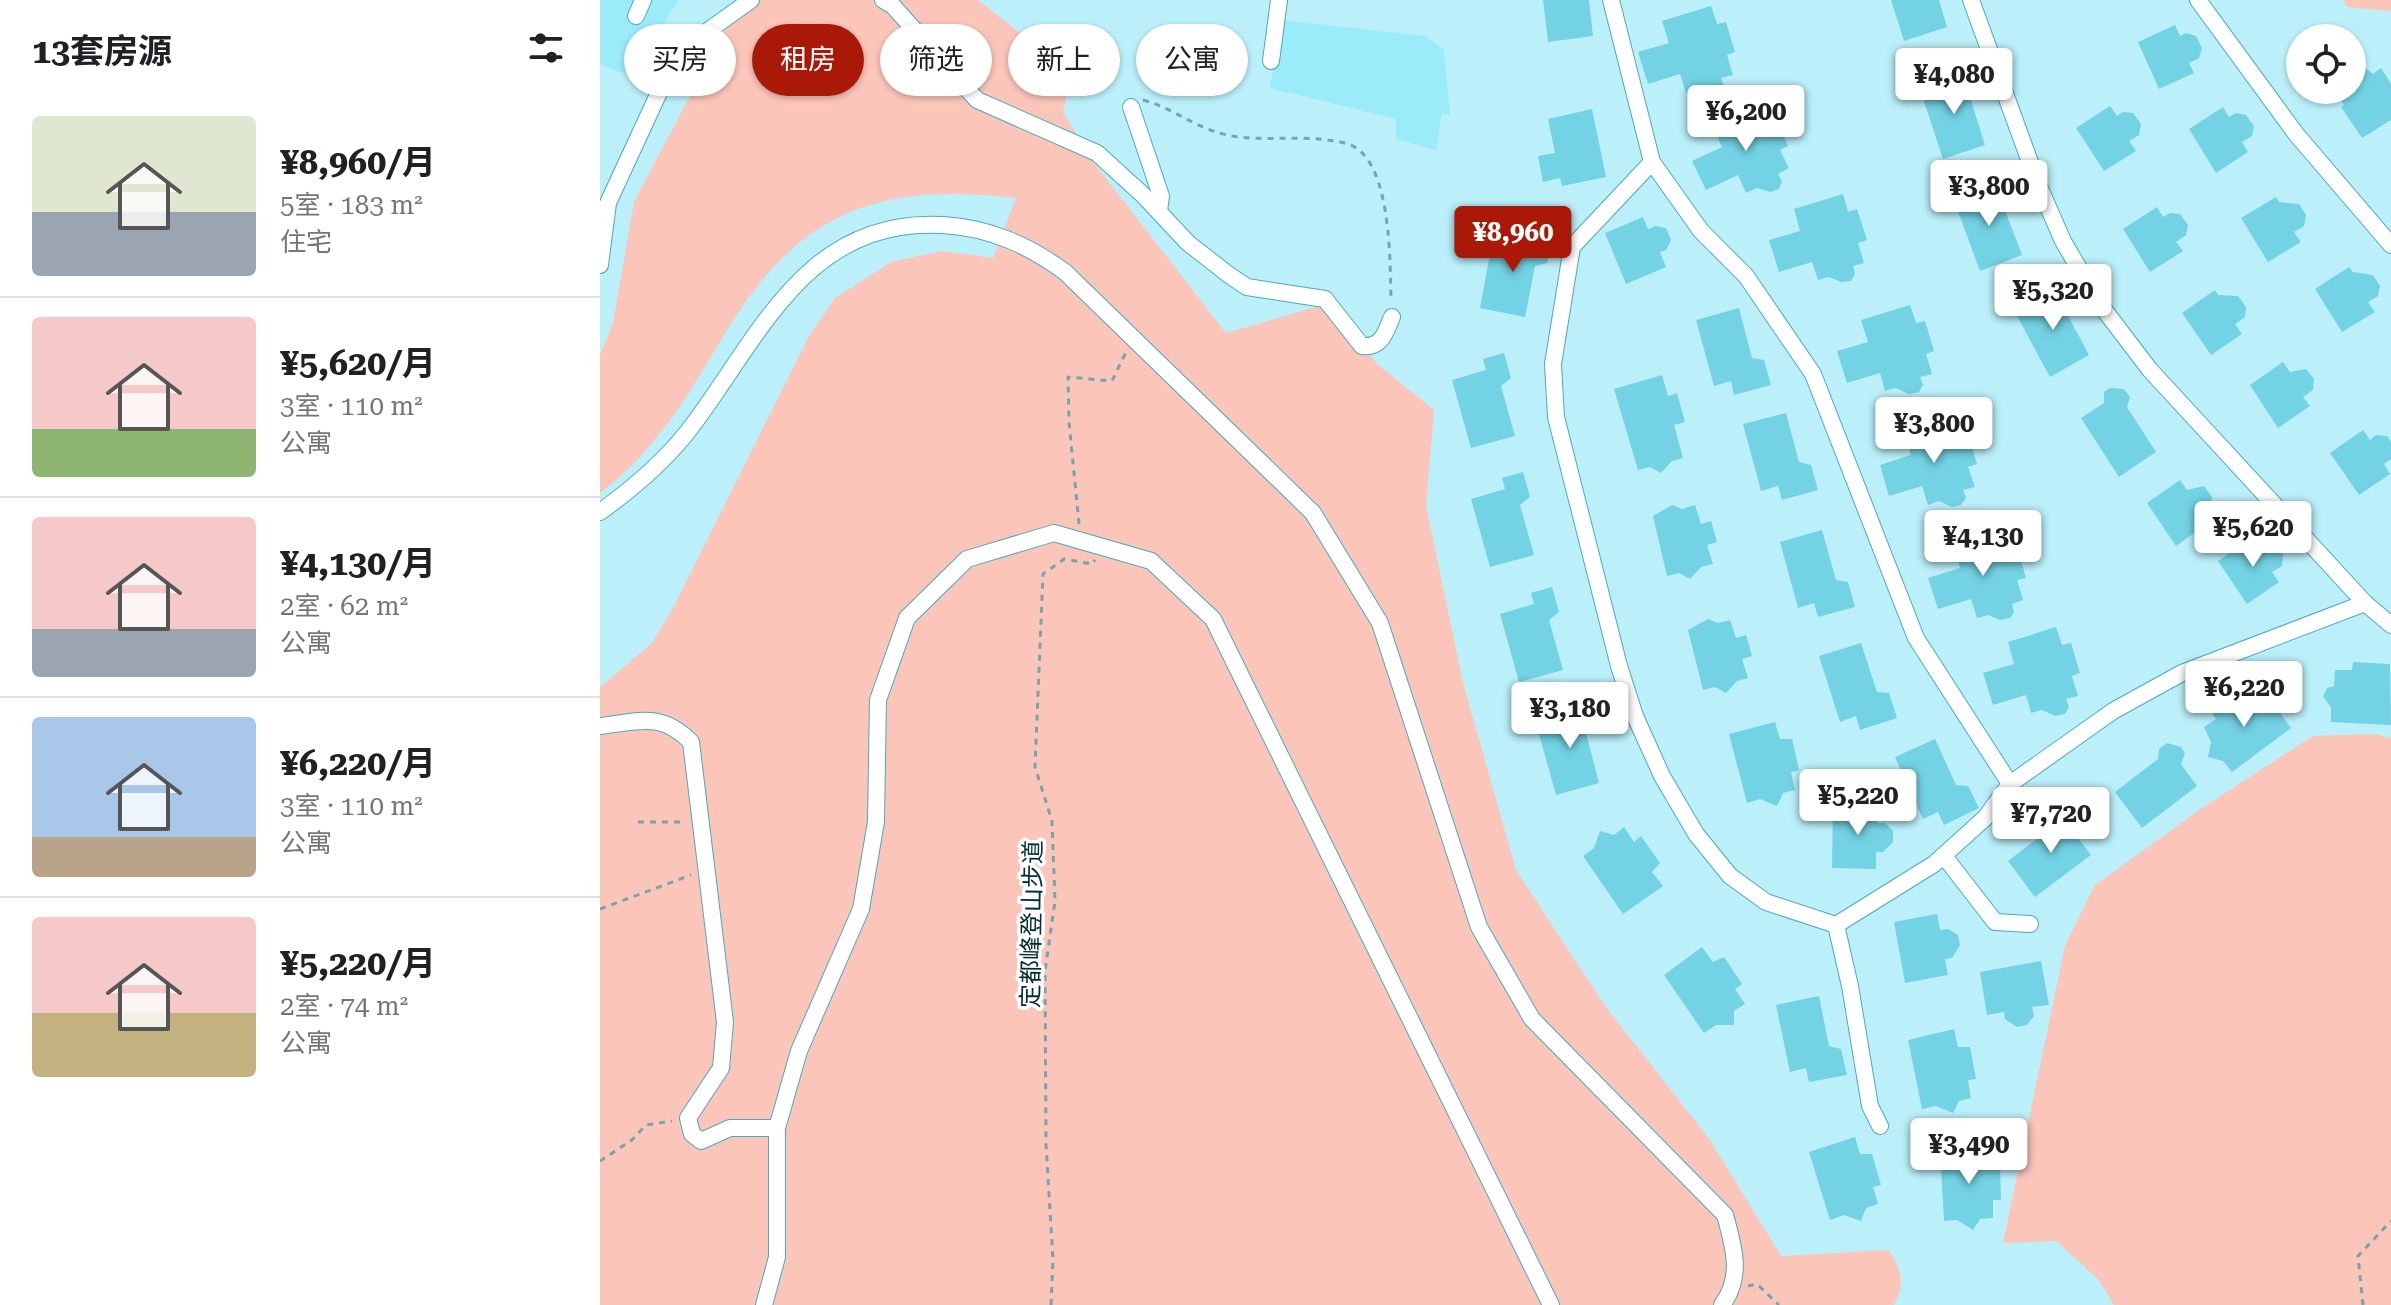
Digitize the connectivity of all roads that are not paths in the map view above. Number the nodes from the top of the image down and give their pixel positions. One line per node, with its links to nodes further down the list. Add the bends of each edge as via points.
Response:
1 (643, 0): 8 (street)
2 (751, 0): 14 (street, via 702,35 662,86 608,203)
3 (883, 0): 12 (street, via 977,100 1097,153)
4 (1279, 0): 9 (street)
5 (1611, 0): 11 (street)
6 (1971, 0): 17 (street, via 2038,184 2099,303 2150,370)
7 (2198, 0): 13 (street, via 2296,134)
8 (636, 16)
9 (1271, 61)
10 (1131, 107): 12 (street, via 1161,196)
11 (1652, 162): 20 (street, via 1701,231 1746,276 1813,374 1916,638); 23 (street, via 1572,247 1553,364 1556,417 1619,666 1662,776 1696,834 1730,876 1766,902)
12 (1159, 211): 15 (street, via 1188,243 1247,287 1325,299 1362,346 1381,342)
13 (2391, 245)
14 (600, 265)
15 (1392, 317)
16 (600, 512): 28 (street, via 680,441 794,284 836,252 890,228 952,226 1024,244 1065,272 1313,513 1380,623 1479,927 1532,1019 1725,1215 1736,1254 1733,1290)
17 (2365, 603): 18 (street); 20 (street, via 2182,673 2113,711)
18 (2391, 625)
19 (600, 726): 25 (street, via 658,720 675,726 691,742 725,1022 721,1068 688,1118 692,1134 701,1141 730,1128)
20 (2010, 784): 21 (street, via 1985,818)
21 (1944, 856): 22 (street, via 1995,922); 23 (street)
22 (2030, 924)
23 (1836, 925): 24 (street, via 1870,1106)
24 (1880, 1126)
25 (777, 1128): 26 (street, via 777,1257); 27 (street, via 799,1051 861,909 876,822 878,700 907,618 967,559 1054,533 1151,561 1213,619)
26 (764, 1305)
27 (1551, 1305)
28 (1722, 1305)

